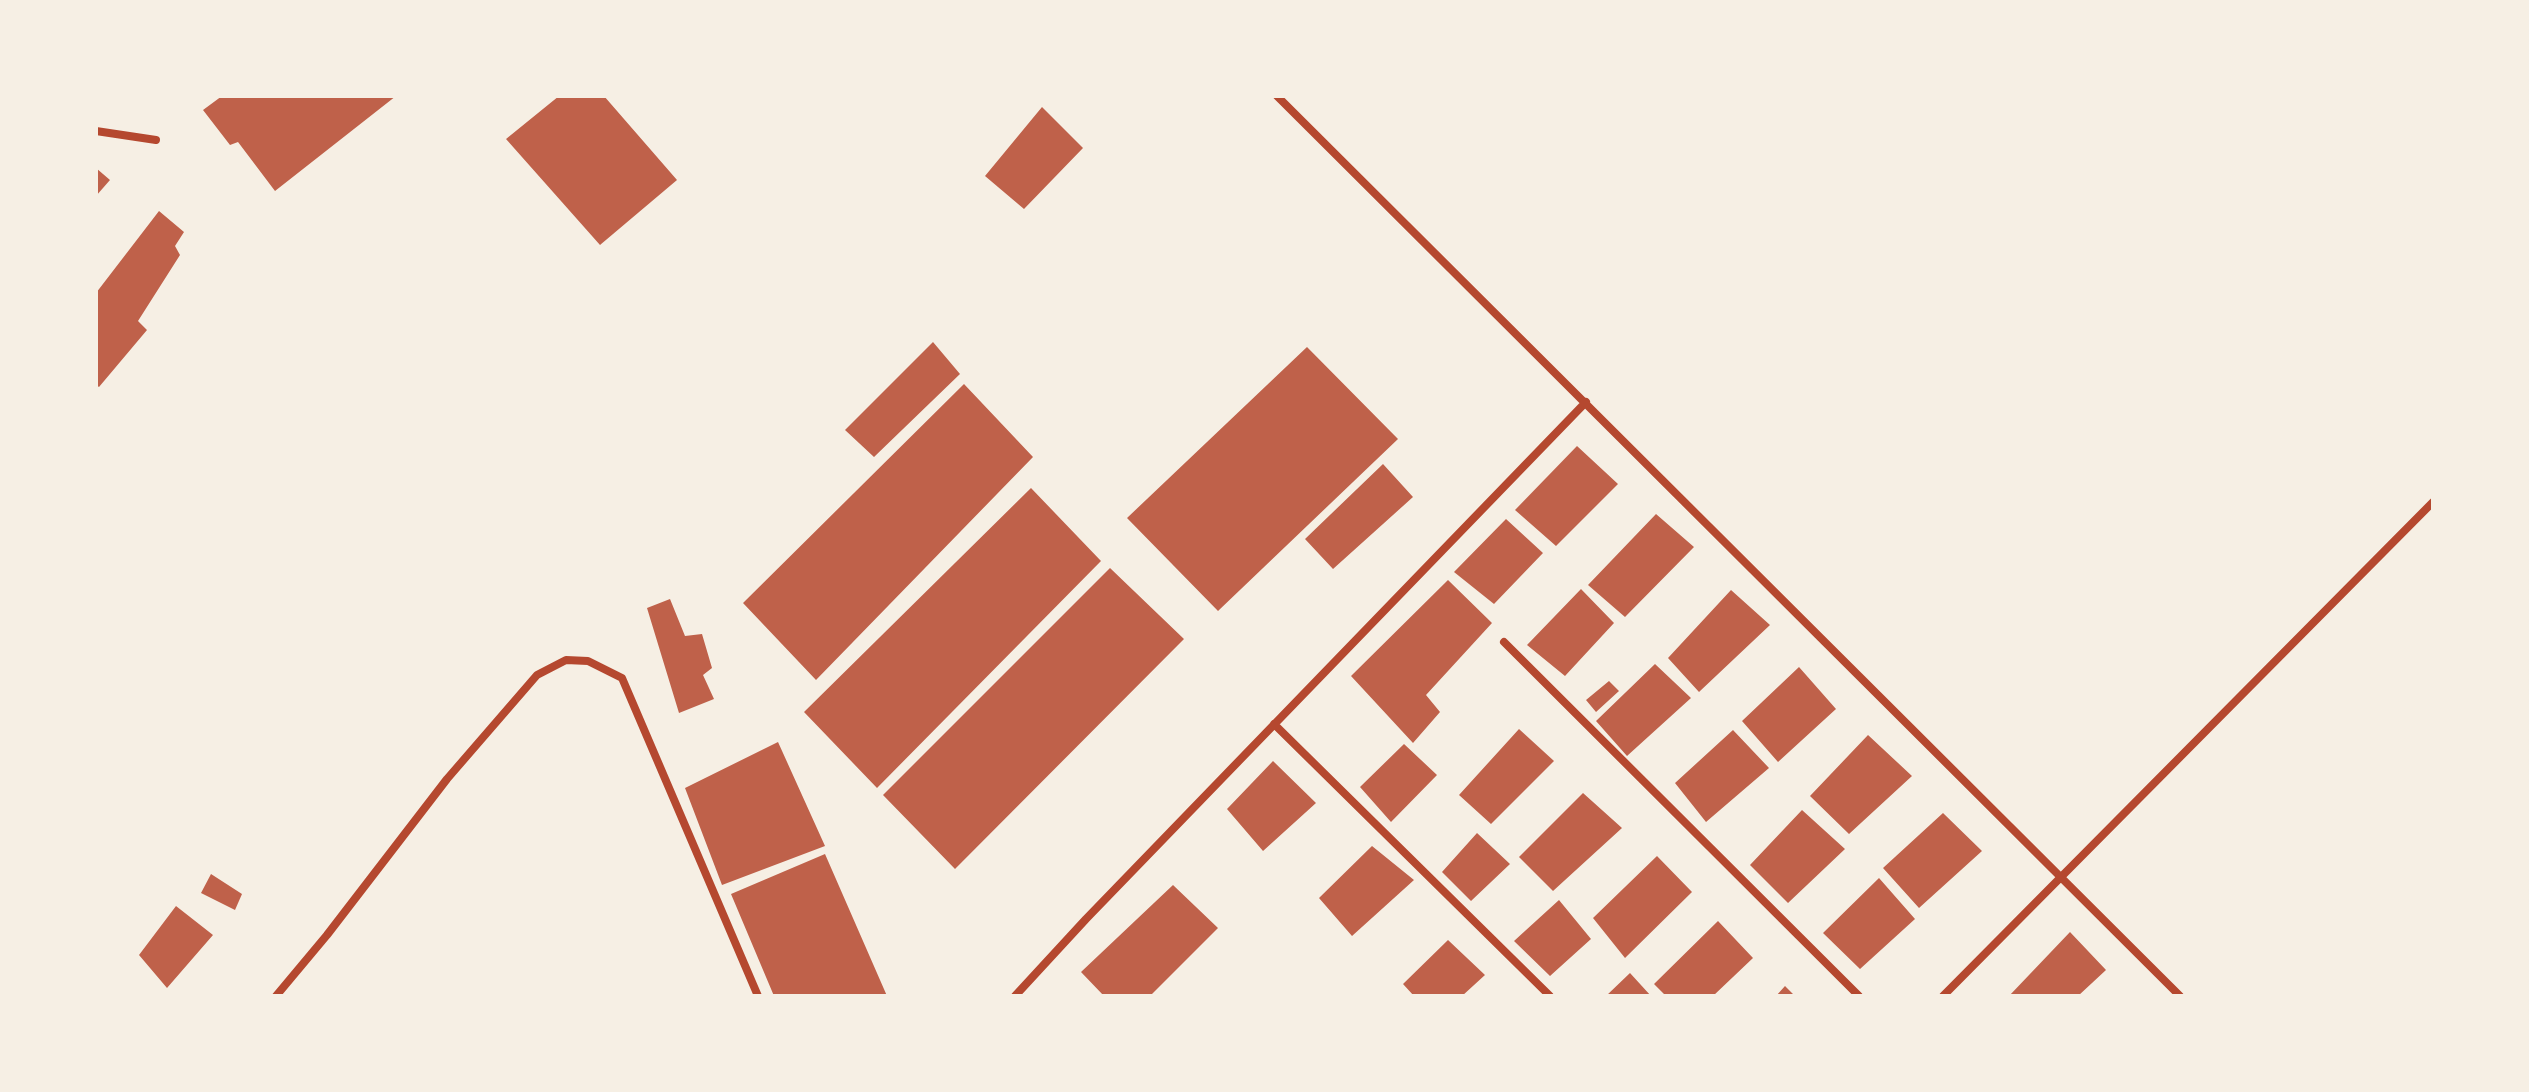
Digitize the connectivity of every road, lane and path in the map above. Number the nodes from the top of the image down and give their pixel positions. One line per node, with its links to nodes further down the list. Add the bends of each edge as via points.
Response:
1 (1277, 96): 4 (street)
2 (96, 131): 3 (street)
3 (156, 140)
4 (1586, 402): 7 (street); 8 (street)
5 (2433, 502): 8 (street)
6 (1504, 642): 13 (street)
7 (1274, 724): 11 (street); 12 (street)
8 (2061, 878): 14 (street); 15 (street)
9 (276, 996): 10 (street, via 447,779 537,675 566,660 588,661 622,678)
10 (758, 996)
11 (1015, 996)
12 (1550, 996)
13 (1859, 996)
14 (1943, 996)
15 (2180, 996)

